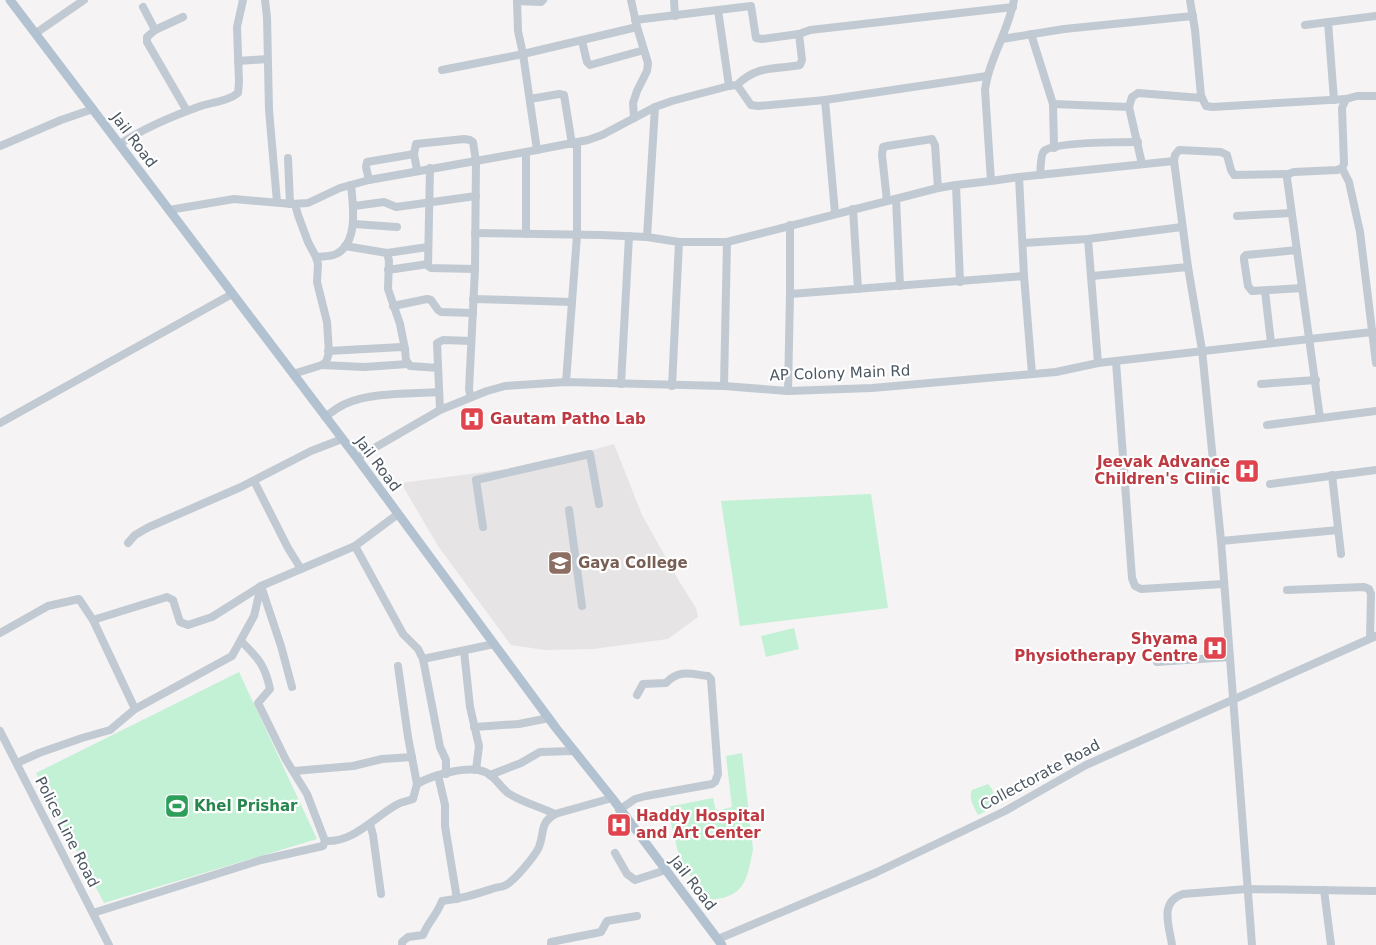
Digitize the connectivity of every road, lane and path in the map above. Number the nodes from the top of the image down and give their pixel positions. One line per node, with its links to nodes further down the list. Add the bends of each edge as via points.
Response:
1 (10, 0): 22 (main road, Jail Road)
2 (84, 0): 22 (street)
3 (243, 0): 30 (street, via 237,27)
4 (265, 0): 29 (street)
5 (543, 0): 9 (street)
6 (631, 0): 19 (street)
7 (674, 0): 14 (street)
8 (1190, 0): 15 (street)
9 (517, 1): 28 (street, via 518,31)
10 (751, 3): 13 (street); 23 (street, via 756,38)
11 (1013, 3): 23 (street, via 819,28); 25 (street)
12 (143, 7): 21 (street)
13 (718, 10): 14 (street); 33 (street)
14 (675, 16): 19 (street)
15 (1193, 16): 24 (street); 35 (street)
16 (1376, 16): 18 (street)
17 (183, 17): 21 (street)
18 (1328, 22): 20 (street); 39 (street)
19 (636, 24): 26 (street); 27 (street)
20 (1305, 25)
21 (154, 30): 44 (street, via 147,37 147,42)
22 (36, 33): 43 (main road, Jail Road)
23 (799, 34): 33 (street, via 800,65 753,73)
24 (1031, 34): 25 (street); 40 (street)
25 (1002, 39): 32 (street)
26 (582, 41): 27 (street, via 590,65); 28 (street)
27 (644, 50): 45 (street, via 647,71 633,103)
28 (524, 54): 31 (street); 36 (street)
29 (267, 58): 30 (street); 72 (street)
30 (238, 60): 44 (street, via 238,93 229,99)
31 (442, 70)
32 (987, 76): 38 (street); 65 (street, via 985,90)
33 (733, 85): 38 (street, via 751,105); 41 (street)
34 (1376, 96): 37 (street)
35 (1202, 98): 39 (street, via 1206,106 1212,107); 42 (street, via 1138,93 1132,97)
36 (530, 99): 47 (street, via 564,96); 51 (street)
37 (1346, 99): 39 (street); 59 (street, via 1342,108)
38 (825, 100): 79 (street)
39 (1334, 100)
40 (1053, 104): 42 (street); 50 (street)
41 (655, 107): 45 (street); 89 (street)
42 (1130, 107): 46 (street)
43 (93, 109): 48 (main road, Jail Road); 49 (street)
44 (187, 111): 48 (street, via 147,127)
45 (634, 118): 47 (street, via 602,135)
46 (1138, 142): 50 (street, via 1100,142); 57 (street)
47 (574, 143): 51 (street); 87 (street)
48 (120, 144): 77 (main road, Jail Road)
49 (0, 146)
50 (1054, 148): 61 (street, via 1042,154)
51 (537, 150): 52 (street)
52 (526, 152): 56 (street); 86 (street)
53 (414, 154): 56 (street, via 414,147 419,143 470,140 475,147); 60 (street); 64 (street, via 367,162)
54 (288, 158): 73 (street)
55 (1174, 161): 57 (street); 62 (street, via 1179,150 1221,152 1227,155 1234,175); 84 (street)
56 (476, 162): 58 (street); 69 (street)
57 (1142, 164): 61 (street)
58 (430, 168): 60 (street); 74 (street)
59 (1342, 168): 62 (street); 112 (street, via 1355,203)
60 (417, 170): 64 (street)
61 (1040, 174): 63 (street)
62 (1288, 174): 78 (street)
63 (1019, 177): 65 (street); 93 (street)
64 (368, 180): 66 (street)
65 (991, 181): 67 (street)
66 (351, 185): 73 (street, via 308,203); 75 (street)
67 (956, 185): 68 (street); 105 (street)
68 (938, 188): 70 (street); 71 (street, via 932,139 887,146 883,148 882,155)
69 (476, 196): 74 (street); 85 (street)
70 (896, 199): 71 (street); 106 (street)
71 (888, 201): 76 (street)
72 (277, 202): 73 (street); 77 (street, via 234,199)
73 (293, 204): 98 (street)
74 (429, 204): 75 (street, via 396,207 384,202); 95 (street)
75 (354, 206): 81 (street)
76 (853, 209): 79 (street); 108 (street)
77 (170, 210): 110 (main road, Jail Road)
78 (1291, 213): 80 (street); 96 (street)
79 (835, 214): 82 (street)
80 (1237, 216)
81 (354, 224): 83 (street); 94 (street)
82 (790, 225): 92 (street); 111 (street)
83 (397, 227)
84 (1182, 227): 90 (street); 100 (street)
85 (475, 233): 86 (street); 102 (street)
86 (526, 234): 87 (street)
87 (577, 235): 88 (street); 114 (street)
88 (629, 236): 89 (street); 134 (street)
89 (647, 237): 91 (street)
90 (1088, 239): 93 (street); 104 (street)
91 (679, 242): 92 (street); 136 (street)
92 (727, 242): 137 (street)
93 (1023, 243): 103 (street)
94 (345, 246): 97 (street); 98 (street, via 336,254)
95 (428, 247): 97 (street); 99 (street)
96 (1297, 250): 107 (street); 109 (street, via 1245,255 1250,289)
97 (387, 253): 101 (street)
98 (316, 257): 123 (street, via 317,282 326,315)
99 (428, 264): 101 (street); 102 (street, via 431,268)
100 (1188, 267): 104 (street); 122 (street)
101 (388, 270): 115 (street, via 388,289)
102 (475, 270): 113 (street)
103 (1024, 276): 105 (street); 131 (street)
104 (1092, 276): 125 (street)
105 (960, 282): 106 (street)
106 (900, 286): 108 (street)
107 (1302, 288): 109 (street); 118 (street)
108 (858, 289): 111 (street)
109 (1265, 290): 120 (street)
110 (232, 294): 130 (main road, Jail Road); 145 (street)
111 (790, 294): 138 (street)
112 (1372, 298): 117 (street)
113 (473, 299): 114 (street); 116 (street)
114 (572, 302): 133 (street)
115 (393, 306): 116 (street, via 427,299 432,300 441,312); 121 (street)
116 (473, 313): 119 (street)
117 (1372, 332): 118 (street, AP Colony Main Rd); 126 (street)
118 (1308, 338): 120 (street, AP Colony Main Rd); 132 (street)
119 (471, 341): 129 (street, via 439,341); 140 (street)
120 (1271, 343): 122 (street, AP Colony Main Rd)
121 (404, 349): 123 (street); 127 (street)
122 (1202, 350): 124 (street, AP Colony Main Rd); 158 (street)
123 (328, 351): 128 (street, via 328,358)
124 (1116, 362): 125 (street, AP Colony Main Rd); 163 (street, via 1135,586 1141,589)
125 (1098, 363): 131 (street, AP Colony Main Rd)
126 (1376, 363)
127 (408, 364): 128 (street); 129 (street)
128 (322, 365): 130 (street)
129 (438, 368): 139 (street)
130 (293, 374): 143 (main road, Jail Road)
131 (1032, 374): 138 (street, AP Colony Main Rd, via 872,388)
132 (1316, 380): 135 (street); 144 (street)
133 (566, 382): 134 (street, AP Colony Main Rd); 140 (street, AP Colony Main Rd, via 505,386)
134 (621, 384): 136 (street, AP Colony Main Rd)
135 (1261, 384)
136 (672, 386): 137 (street, AP Colony Main Rd)
137 (724, 386): 138 (street, AP Colony Main Rd)
138 (788, 391)
139 (439, 392): 141 (street); 143 (street, via 372,396 342,405)
140 (471, 397): 141 (street, AP Colony Main Rd)
141 (440, 410): 148 (street, AP Colony Main Rd)
142 (1376, 411): 144 (street)
143 (325, 417): 147 (main road, Jail Road)
144 (1320, 418): 146 (street)
145 (0, 423)
146 (1267, 425)
147 (342, 439): 148 (main road, Jail Road); 151 (street, via 311,451)
148 (357, 458): 155 (main road, Jail Road)
149 (1376, 470): 150 (street)
150 (1332, 475): 152 (street); 157 (street)
151 (254, 481): 159 (street, via 149,527); 162 (street)
152 (1270, 484)
153 (599, 504): 156 (street, via 590,454 476,480)
154 (569, 510): 166 (street)
155 (398, 514): 160 (street); 171 (main road, Jail Road)
156 (483, 527)
157 (1338, 530): 158 (street); 161 (street)
158 (1221, 541): 163 (street)
159 (128, 543)
160 (355, 546): 162 (street); 174 (street, via 403,634)
161 (1341, 554)
162 (301, 569): 164 (street)
163 (1223, 584): 173 (street)
164 (261, 586): 167 (street, via 212,617 188,625 180,622 173,600 167,597); 170 (street, via 254,616); 177 (street)
165 (1287, 590): 169 (street, via 1368,589)
166 (582, 606)
167 (93, 620): 168 (street, via 79,599 48,606); 180 (street)
168 (0, 633)
169 (1373, 637): 179 (street, Collectorate Road)
170 (241, 641): 180 (street, via 232,656); 188 (street, via 266,672 270,689 258,704)
171 (494, 644): 172 (street); 181 (main road, Jail Road)
172 (464, 650): 174 (street); 182 (street)
173 (1230, 657): 175 (street); 179 (street)
174 (424, 659): 189 (street, via 440,747 446,760)
175 (1157, 662)
176 (398, 666): 185 (street)
177 (292, 687)
178 (637, 695): 193 (street, via 643,684 666,682 673,675 708,676 711,680 718,774 712,784 635,799)
179 (1234, 698): 199 (street); 206 (street, Collectorate Road, via 1086,765 1005,811 875,873)
180 (135, 709): 186 (street, via 110,730 39,753)
181 (549, 718): 182 (street); 184 (main road, Jail Road)
182 (474, 727): 187 (street, via 479,746)
183 (0, 731): 186 (street, Police Line Road)
184 (574, 751): 190 (street, via 540,752); 192 (main road, Jail Road)
185 (412, 757): 188 (street); 191 (street)
186 (17, 764): 204 (street, Police Line Road)
187 (476, 770): 189 (street); 190 (street)
188 (294, 771): 196 (street, via 308,794)
189 (442, 775): 191 (street); 203 (street, via 445,826)
190 (490, 775): 194 (street, via 507,792)
191 (417, 784): 195 (street, via 413,799 399,803)
192 (612, 798): 193 (main road, Jail Road); 194 (street)
193 (619, 810): 198 (main road, Jail Road)
194 (555, 814): 203 (street, via 544,822 538,849 506,885)
195 (370, 824): 196 (street, via 335,842); 202 (street)
196 (325, 841): 204 (street, via 322,846 261,860)
197 (615, 853): 198 (street, via 627,874 635,880)
198 (666, 870): 206 (main road, Jail Road)
199 (1247, 889): 200 (street); 210 (street, via 1175,896 1168,910); 211 (street)
200 (1324, 890): 201 (street); 212 (street)
201 (1376, 890)
202 (381, 894)
203 (458, 899): 208 (street, via 442,901 423,935 408,937)
204 (93, 913): 207 (street, Police Line Road)
205 (637, 916): 209 (street, via 610,920 601,932 551,942)
206 (720, 942)
207 (109, 945)
208 (402, 945)
209 (551, 945)
210 (1172, 945)
211 (1252, 945)
212 (1331, 945)

